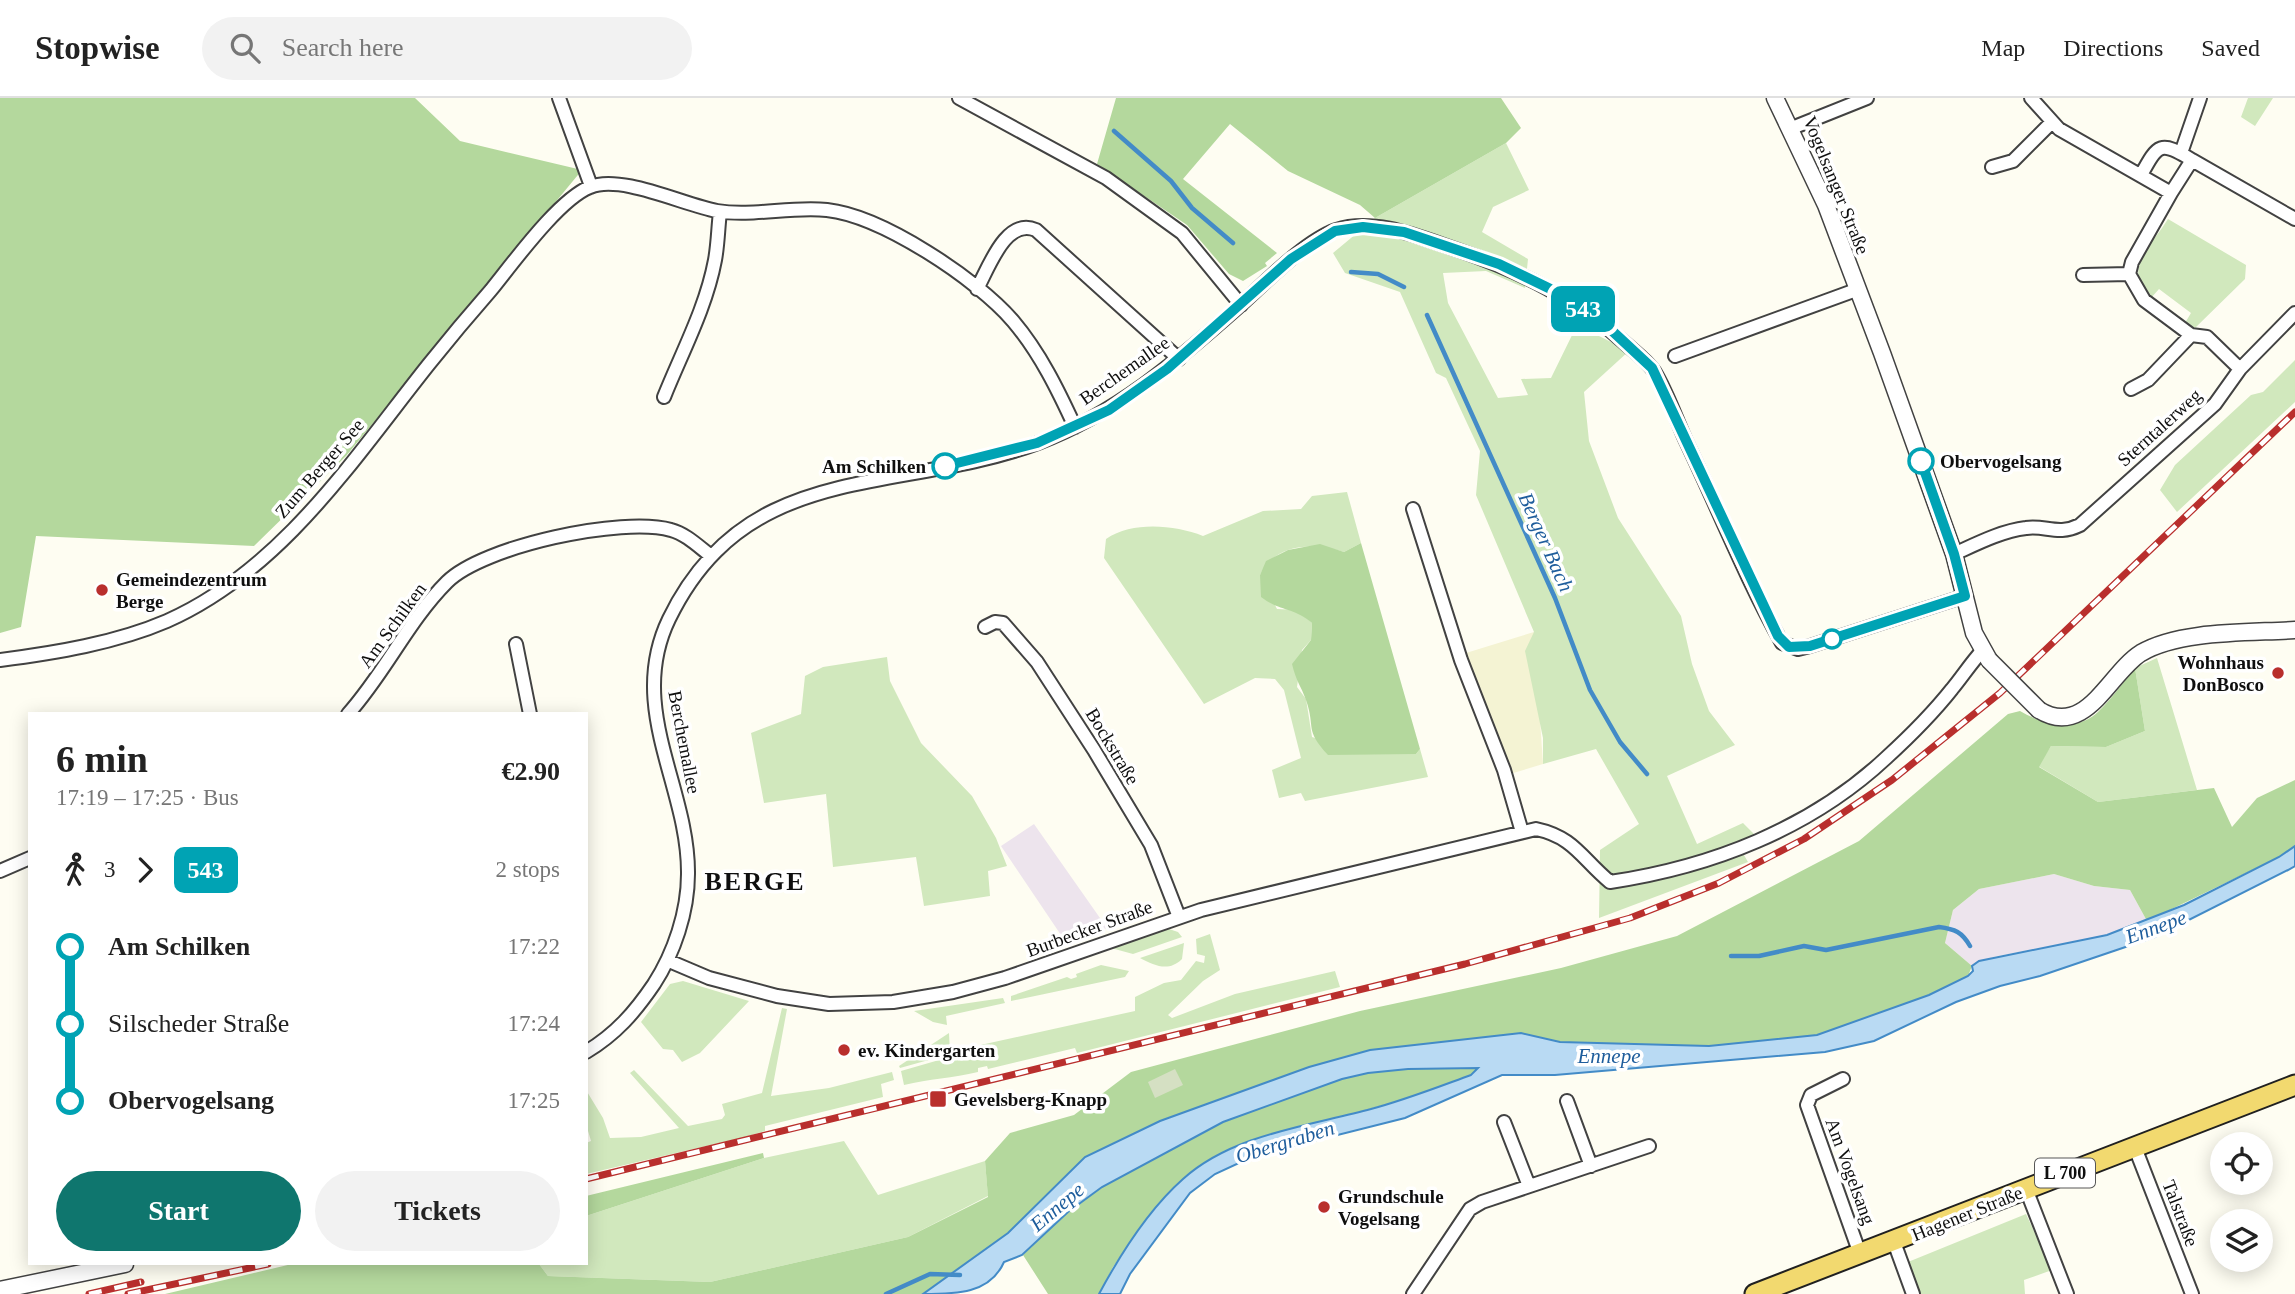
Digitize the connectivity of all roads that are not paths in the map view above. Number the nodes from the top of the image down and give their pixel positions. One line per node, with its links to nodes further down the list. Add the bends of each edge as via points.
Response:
1 (559, 98): 12 (street)
2 (959, 98): 20 (street, via 1106,178 1182,233)
3 (1775, 98): 8 (street, Vogelsanger Straße)
4 (1867, 98): 8 (street)
5 (2031, 98): 7 (street)
6 (2200, 98): 9 (street)
7 (2050, 122): 10 (street, via 2013,161); 11 (street)
8 (1792, 128): 19 (street, Vogelsanger Straße)
9 (2186, 156): 11 (street, via 2162,146); 13 (street); 15 (street)
10 (1992, 167)
11 (2140, 175): 13 (street)
12 (591, 186): 14 (street, via 621,184); 37 (street, Zum Berger See, via 561,209 522,252 300,523 223,589 166,621 60,650)
13 (2171, 193): 16 (street, via 2132,262)
14 (720, 212): 18 (street, via 830,210 900,234); 27 (street, via 715,260 697,322)
15 (2295, 219)
16 (2130, 274): 17 (street); 22 (street, via 2144,300)
17 (2083, 275)
18 (976, 289): 24 (street, via 1008,236 1027,226); 28 (street, via 1011,319 1046,366)
19 (1856, 290): 23 (street); 30 (street, Vogelsanger Straße)
20 (1241, 305): 24 (street, Berchemallee); 32 (street, Berchemallee, via 1291,259 1335,231 1363,227 1404,232 1499,264 1567,297 1652,368 1782,643 1798,649 1810,646)
21 (2295, 313): 25 (street, Sterntalerweg)
22 (2191, 335): 25 (street, via 2207,337); 26 (street, via 2148,380)
23 (1675, 356)
24 (1179, 359): 28 (street, Berchemallee, via 1122,401)
25 (2240, 369): 30 (street, Sterntalerweg, via 2215,404 2080,525 2051,531 2028,527)
26 (2131, 389)
27 (664, 397)
28 (1075, 427): 31 (street, Berchemallee, via 989,457 785,503 761,515)
29 (1413, 509): 40 (street)
30 (1954, 554): 32 (street, Vogelsanger Straße)
31 (711, 556): 38 (street, Am Schilken, via 673,530 638,526 532,542 484,557 446,583 422,609); 44 (street, Berchemallee, via 668,621 654,668 661,741 689,875)
32 (1965, 596): 36 (street, Vogelsanger Straße)
33 (985, 626): 43 (street, Bockstraße, via 1003,623 1044,673 1151,845)
34 (2295, 630): 36 (street, Vogelsanger Straße, bridge, via 2166,642 2130,661 2082,712 2055,718 2039,710)
35 (516, 644): 39 (street)
36 (1985, 656): 40 (street, Burbecker Straße, via 1886,759 1821,810 1764,840 1647,877 1610,882 1562,837 1536,829)
37 (0, 660)
38 (350, 712)
39 (530, 712)
40 (1522, 832): 43 (street, Burbecker Straße)
41 (28, 859): 42 (street)
42 (0, 871)
43 (1179, 917): 44 (street, Burbecker Straße, via 976,987 879,1004 829,1004 751,991)
44 (669, 961): 45 (street, Berchemallee, via 628,1020)
45 (588, 1050)
46 (1843, 1079): 56 (street, Am Vogelsang, via 1811,1095 1807,1105)
47 (2295, 1085): 50 (main road, Hagener Straße / L 700)
48 (1567, 1101): 52 (street)
49 (1504, 1122): 53 (street)
50 (2134, 1145): 54 (main road, Hagener Straße / L 700); 63 (street, Talstraße)
51 (1649, 1146): 52 (street)
52 (1591, 1166): 53 (street)
53 (1529, 1186): 59 (street, via 1470,1209)
54 (2026, 1189): 55 (main road, Hagener Straße / L 700); 62 (street)
55 (1894, 1242): 56 (main road, Hagener Straße / L 700); 61 (street)
56 (1860, 1254): 60 (main road, Hagener Straße / L 700)
57 (120, 1265): 58 (street)
58 (0, 1290)
59 (1413, 1294)
60 (1755, 1294)
61 (1913, 1294)
62 (2067, 1294)
63 (2192, 1294)

